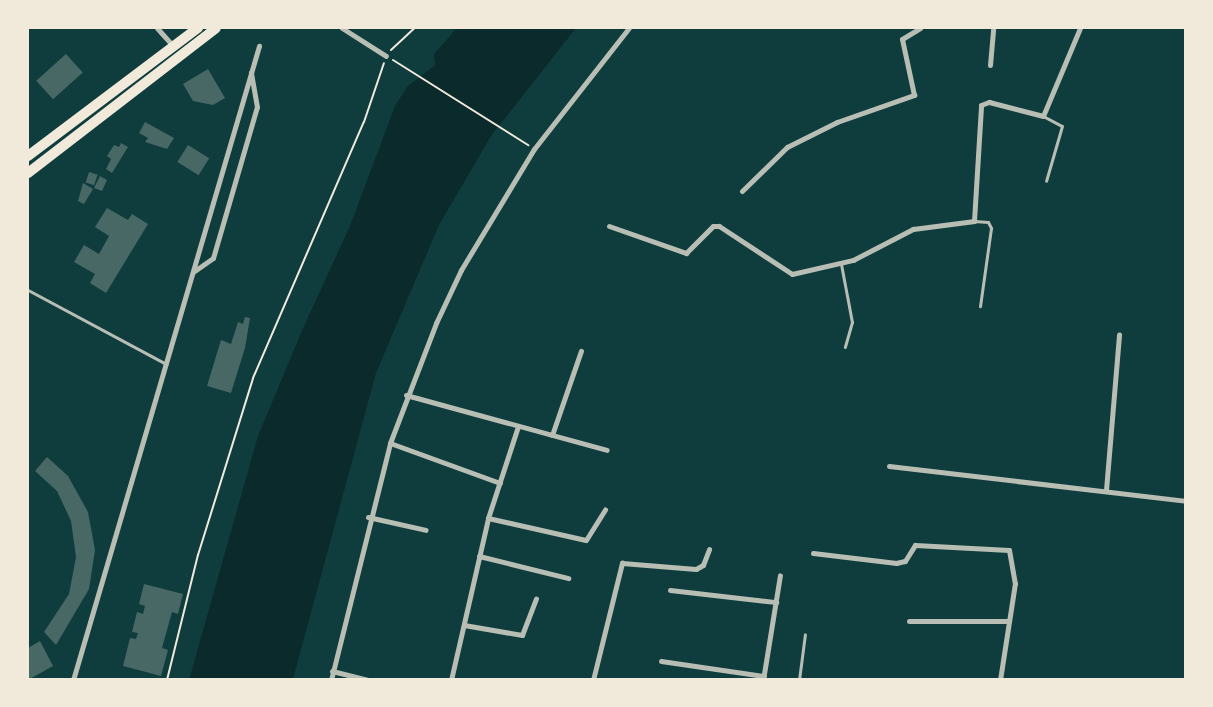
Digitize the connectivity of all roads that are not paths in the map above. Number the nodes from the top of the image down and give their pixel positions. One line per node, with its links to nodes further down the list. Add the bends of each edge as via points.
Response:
1 (157, 28): 9 (street)
2 (198, 28): 9 (highway)
3 (216, 28): 16 (highway)
4 (342, 28): 11 (street)
5 (629, 28): 29 (street, via 534,149 494,213 461,270)
6 (920, 28): 18 (street, via 902,39 914,95 837,122 787,147)
7 (993, 28): 12 (street)
8 (1080, 28): 14 (street)
9 (174, 46): 15 (highway)
10 (258, 46): 13 (street)
11 (386, 56)
12 (990, 65)
13 (250, 73): 22 (street); 22 (street, via 257,107 213,258)
14 (1043, 116): 17 (lane, via 1062,126); 19 (street, via 989,102 980,105)
15 (28, 156)
16 (28, 173)
17 (1046, 181)
18 (742, 191)
19 (974, 221): 21 (street, via 913,228); 24 (lane, via 988,222 991,228)
20 (609, 226): 21 (street, via 686,253 716,225 792,274)
21 (841, 264): 26 (lane, via 852,322)
22 (193, 272): 28 (street)
23 (28, 290): 28 (lane)
24 (980, 306)
25 (1119, 335): 36 (street)
26 (846, 347)
27 (581, 351): 31 (street)
28 (167, 364): 57 (street, via 97,586)
29 (406, 395): 30 (street); 32 (street)
30 (518, 426): 31 (street); 35 (street)
31 (552, 435): 33 (street)
32 (390, 443): 35 (street); 39 (street)
33 (606, 450)
34 (889, 466): 36 (street)
35 (500, 483): 40 (street)
36 (1106, 490): 37 (street)
37 (1186, 501)
38 (605, 509): 40 (street, via 586,540)
39 (368, 517): 41 (street); 55 (street)
40 (488, 518): 44 (street)
41 (426, 530)
42 (709, 549): 61 (street, via 704,565 696,569 622,563)
43 (813, 553): 51 (street, via 896,563 905,561 915,545 1009,550 1015,574)
44 (479, 556): 46 (street); 52 (street)
45 (780, 575): 49 (street)
46 (568, 578)
47 (670, 590): 49 (street)
48 (536, 599): 52 (street, via 522,635)
49 (776, 602): 56 (street)
50 (909, 621): 51 (street)
51 (1008, 621): 63 (street)
52 (464, 626): 60 (street)
53 (805, 634): 62 (lane)
54 (661, 661): 56 (street)
55 (332, 671): 58 (street); 59 (street)
56 (764, 678)
57 (74, 680)
58 (331, 680)
59 (369, 680)
60 (451, 680)
61 (593, 680)
62 (799, 680)
63 (1000, 680)

